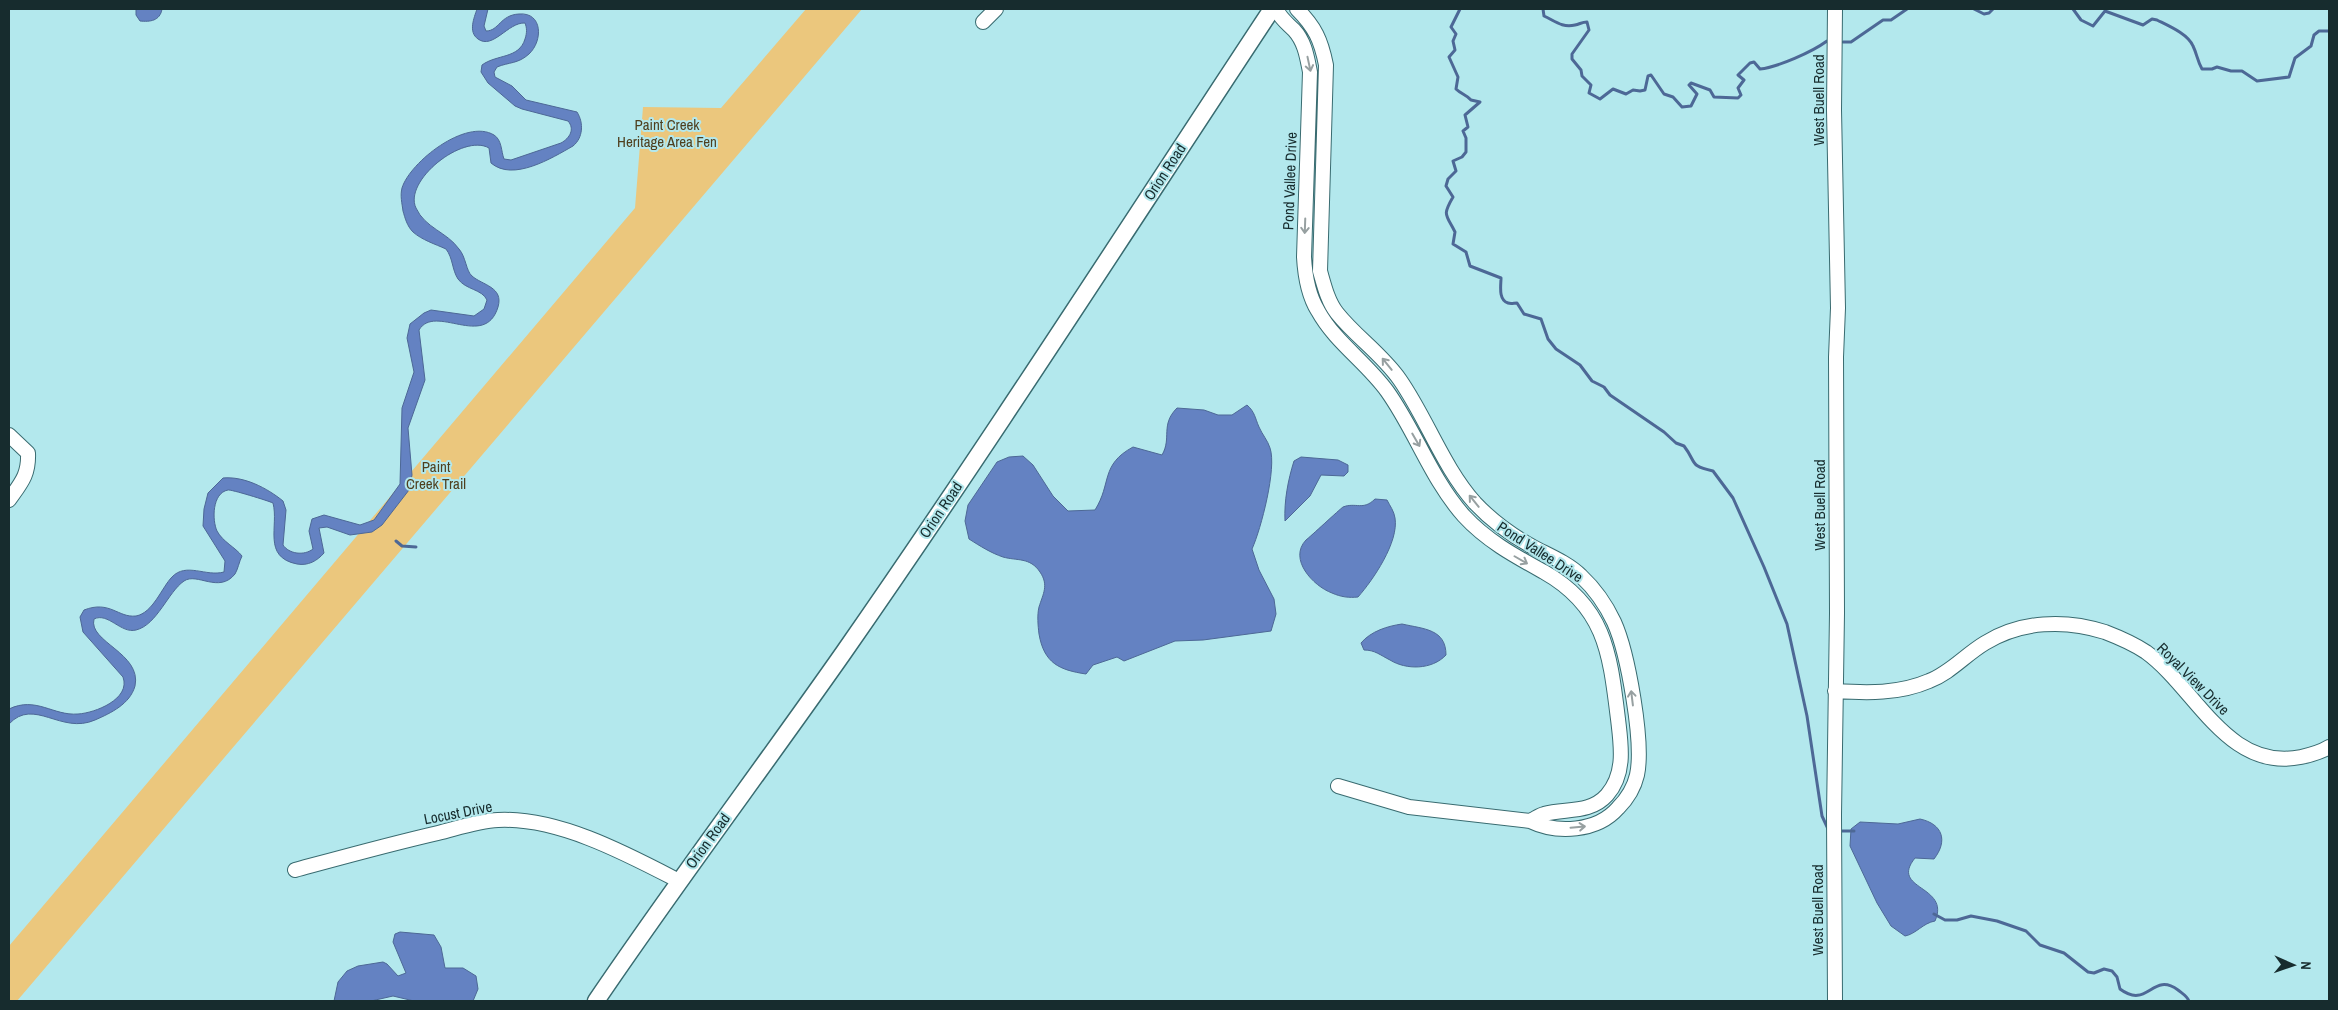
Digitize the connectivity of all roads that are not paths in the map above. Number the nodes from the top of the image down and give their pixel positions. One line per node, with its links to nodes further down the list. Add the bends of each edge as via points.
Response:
1 (996, 9): 5 (street)
2 (1274, 9): 7 (street, Pond Vallee Drive); 25 (main road, Orion Road, via 869,616)
3 (1296, 9): 6 (street, Pond Vallee Drive)
4 (1835, 9): 20 (street, West Buell Road, via 1838,308)
5 (983, 22)
6 (1316, 33): 7 (street); 9 (street, Pond Vallee Drive, via 1321,40 1326,65)
7 (1302, 43): 8 (street, Pond Vallee Drive, one-way to 8, via 1306,48 1310,72)
8 (1310, 100): 9 (street); 10 (street, Pond Vallee Drive, one-way to 10)
9 (1325, 100): 11 (street, Pond Vallee Drive)
10 (1304, 263): 11 (street); 13 (street, Pond Vallee Drive, via 1306,280 1317,310 1333,334 1373,373)
11 (1320, 263): 12 (street, Pond Vallee Drive, one-way to 11, via 1385,360 1336,313 1325,287)
12 (1419, 412): 13 (street); 16 (street, Pond Vallee Drive, one-way to 12, via 1457,478)
13 (1405, 420): 17 (street, Pond Vallee Drive, one-way to 17, via 1444,490)
14 (9, 435): 15 (street, via 28,453 29,468)
15 (9, 500)
16 (1492, 520): 17 (street, Pond Vallee Drive); 18 (street, Pond Vallee Drive, via 1579,574 1592,587 1614,622)
17 (1483, 534): 19 (street, Pond Vallee Drive, one-way to 19, via 1569,588 1581,600 1599,629)
18 (1629, 676): 19 (street); 23 (street, Pond Vallee Drive, one-way to 18, via 1546,828 1588,826 1603,821 1624,802 1637,777 1639,760)
19 (1613, 679): 23 (street, Pond Vallee Drive, via 1621,743 1621,766 1616,783 1607,796 1588,807 1544,814)
20 (1836, 691): 21 (street, Royal View Drive, via 1865,693 1907,688 1930,681 2001,635 2048,623 2069,623 2106,633 2146,652 2226,735 2247,750 2270,759 2289,759); 27 (street, West Buell Road)
21 (2329, 747)
22 (1338, 786): 23 (street, Pond Vallee Drive, via 1409,807)
23 (1530, 821)
24 (295, 870): 25 (street, Locust Drive, via 497,820 523,821 563,830 616,848)
25 (679, 881): 26 (main road, Orion Road)
26 (596, 1001)
27 (1835, 1001)

